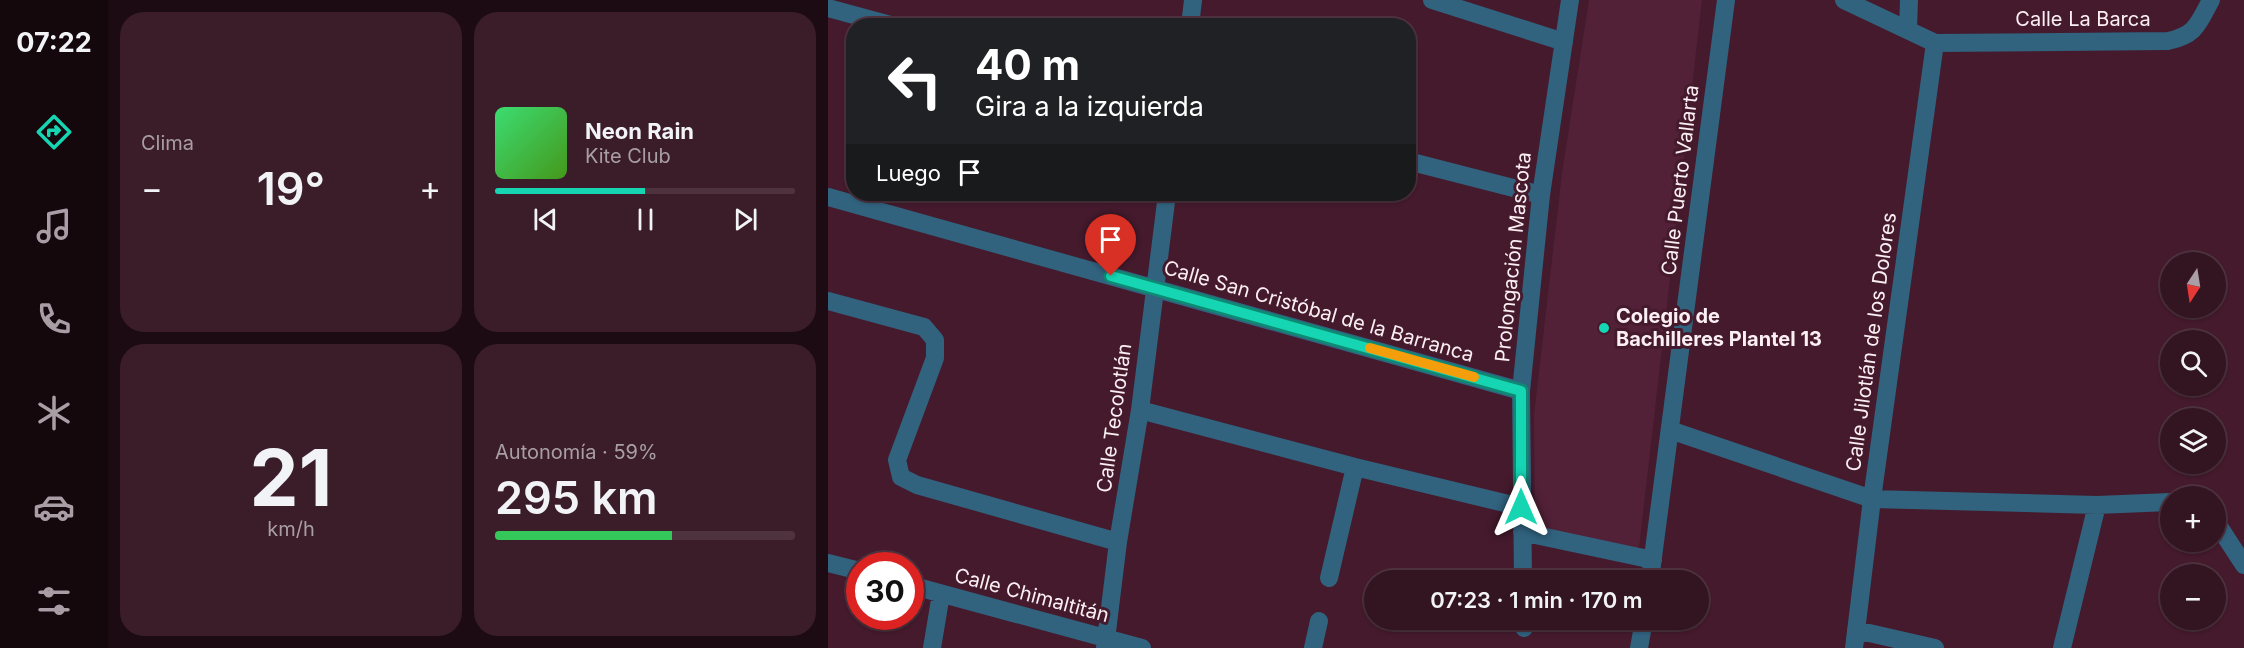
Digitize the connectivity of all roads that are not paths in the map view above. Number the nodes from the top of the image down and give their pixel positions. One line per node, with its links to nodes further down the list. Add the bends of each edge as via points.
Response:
1 (1193, 0): 10 (street)
2 (1432, 0): 12 (street)
3 (1570, 0): 12 (street, Prolongación Mascota)
4 (1726, 0): 22 (street, Calle Puerto Vallarta)
5 (1844, 0): 11 (street)
6 (1909, 0): 11 (street)
7 (2211, 0): 13 (street, Calle La Barca, via 2184,38 2168,41)
8 (828, 8): 9 (street)
9 (865, 18)
10 (1191, 18)
11 (1908, 30): 13 (street)
12 (1564, 42): 15 (street, Prolongación Mascota)
13 (1935, 43): 24 (street, Calle Jilotlán de los Dolores)
14 (1416, 163): 15 (street)
15 (1541, 195): 20 (street, Prolongación Mascota)
16 (828, 197): 18 (street, Calle San Cristóbal de la Barranca)
17 (1166, 201): 18 (street, Calle Tecolotlán)
18 (1154, 288): 20 (street, Calle San Cristóbal de la Barranca); 21 (street, Calle Tecolotlán)
19 (828, 301): 30 (street, via 924,327 935,340 935,358 897,460 902,477 916,485)
20 (1521, 391): 27 (street, Prolongación Mascota)
21 (1140, 410): 23 (street); 30 (street, Calle Tecolotlán)
22 (1670, 430): 24 (street); 31 (street, Calle Puerto Vallarta)
23 (1355, 467): 27 (street); 37 (street)
24 (1872, 499): 26 (street); 42 (street, Calle Jilotlán de los Dolores)
25 (2160, 502): 26 (street)
26 (2097, 505): 49 (street)
27 (1521, 507): 28 (street, Prolongación Mascota)
28 (1522, 532): 31 (street); 35 (street, Prolongación Mascota)
29 (2226, 537): 33 (street)
30 (1118, 542): 43 (street, Calle Tecolotlán)
31 (1653, 560): 36 (street, Calle Puerto Vallarta)
32 (828, 562): 34 (street)
33 (2244, 565)
34 (846, 567)
35 (1523, 570)
36 (1652, 570)
37 (1329, 578)
38 (924, 589): 39 (street, Calle Chimaltitán)
39 (941, 594): 43 (street, Calle Chimaltitán); 44 (street)
40 (1319, 621): 46 (street)
41 (1643, 630): 47 (street)
42 (1855, 639): 48 (street)
43 (1106, 643): 45 (street, Calle Chimaltitán)
44 (932, 648)
45 (1142, 648)
46 (1313, 648)
47 (1640, 648)
48 (1935, 648)
49 (2062, 648)

